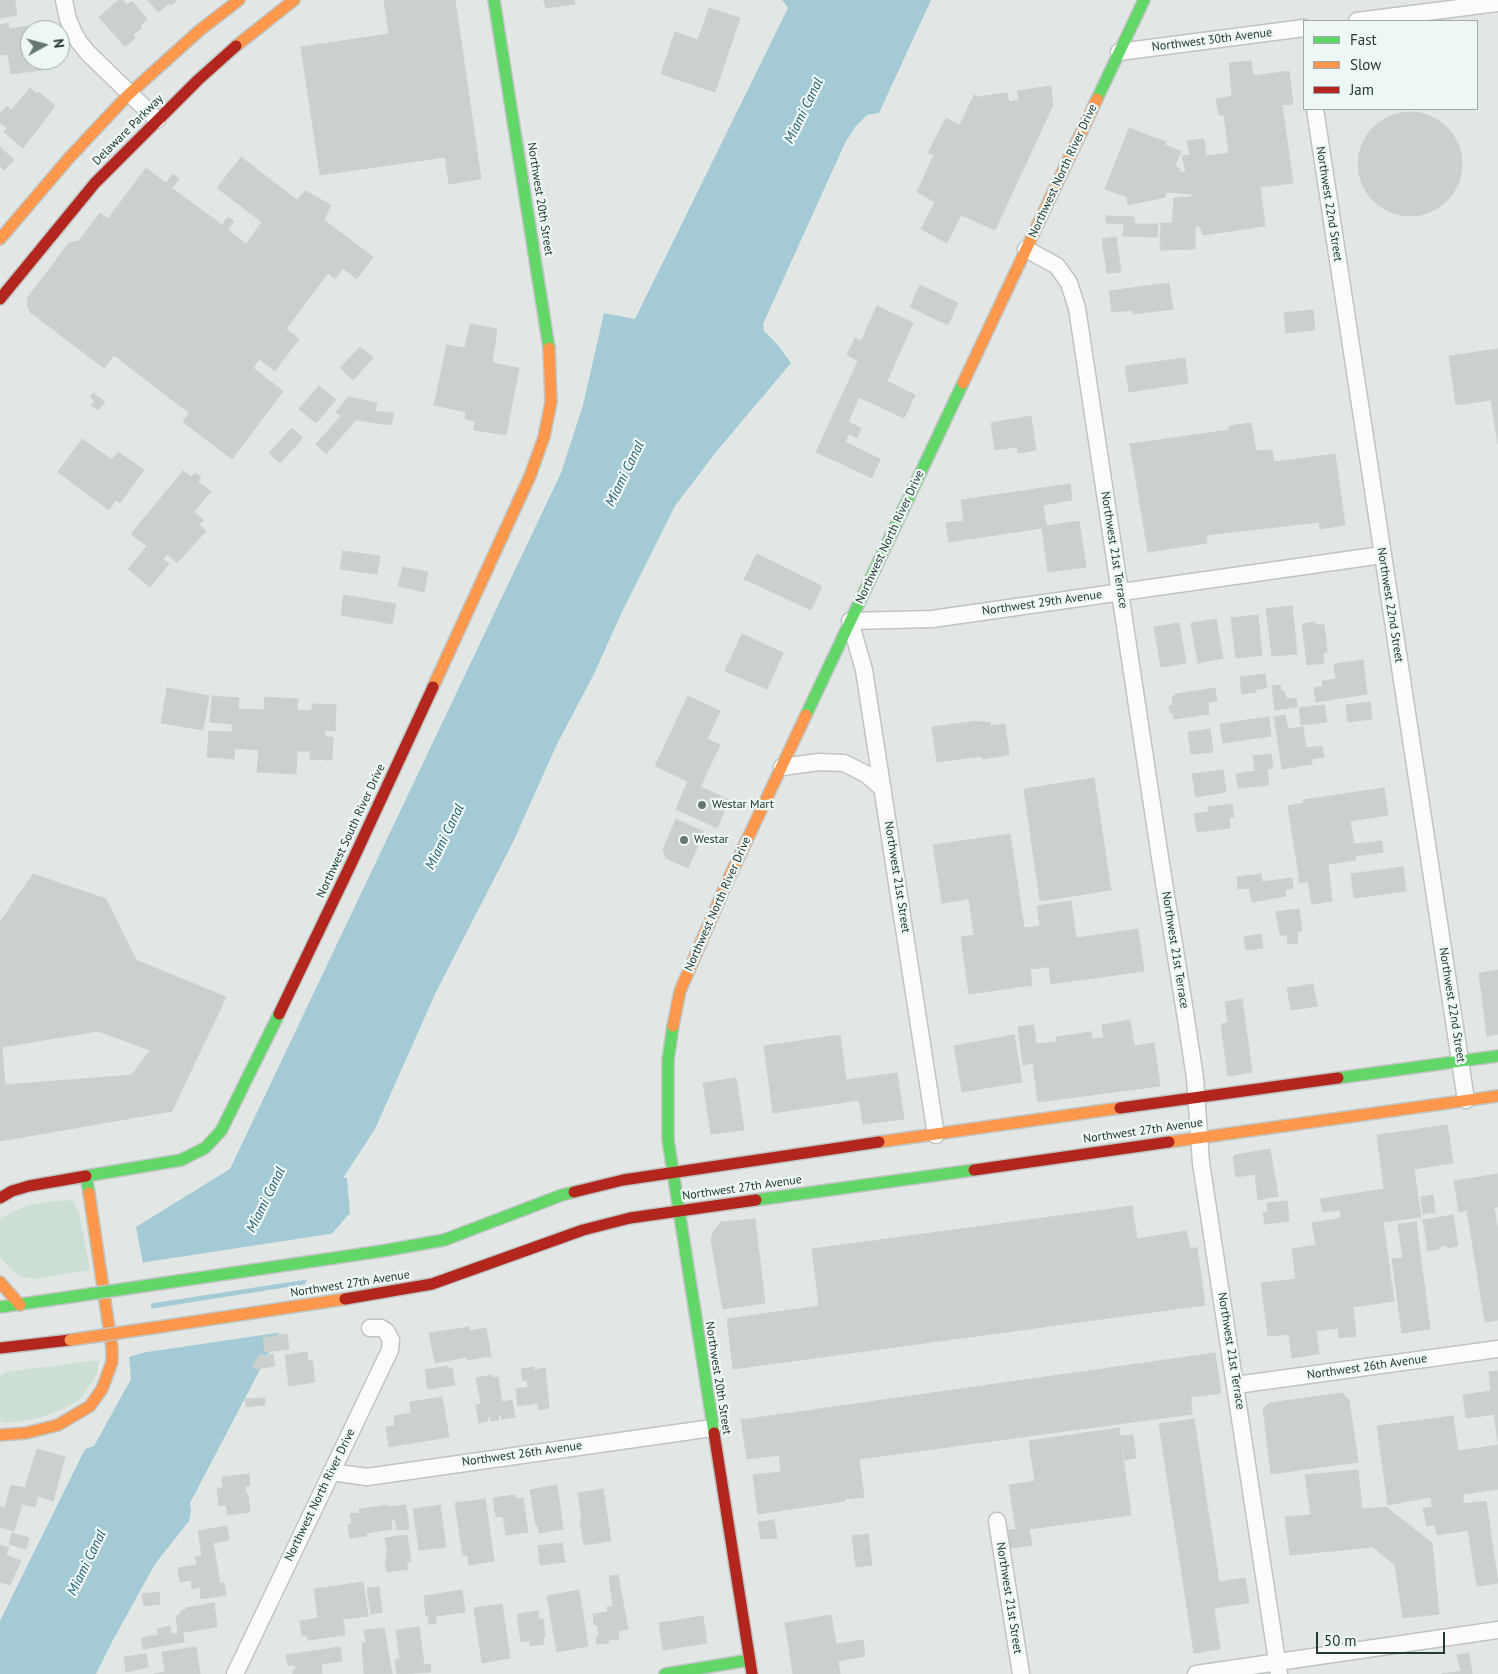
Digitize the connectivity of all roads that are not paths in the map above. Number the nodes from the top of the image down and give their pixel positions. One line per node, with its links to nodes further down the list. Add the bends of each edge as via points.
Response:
1 (64, 0): 10 (street, via 68,19 79,42)
2 (238, 0): 10 (main road, Delaware Parkway)
3 (294, 0): 12 (main road, Delaware Parkway, via 225,56)
4 (494, 0): 16 (main road, Northwest 20th Street, via 547,334)
5 (1144, 0): 9 (main road, Northwest North River Drive)
6 (1498, 3): 7 (street)
7 (1365, 20)
8 (1303, 32): 9 (street, Northwest 30th Avenue)
9 (1119, 52): 14 (main road, Northwest North River Drive)
10 (129, 94): 12 (street); 13 (main road, Delaware Parkway)
11 (1315, 110): 17 (street, Northwest 22nd Street)
12 (158, 120): 15 (main road, Delaware Parkway, via 94,184)
13 (0, 239)
14 (1026, 249): 18 (street, Northwest 21st Terrace, via 1057,266 1073,295); 19 (main road, Northwest North River Drive)
15 (0, 299)
16 (551, 402): 31 (main road, Northwest South River Drive, via 544,437 526,485 351,864 221,1131 205,1148 181,1160)
17 (1382, 555): 18 (street, Northwest 29th Avenue); 23 (street, Northwest 22nd Street)
18 (1121, 593): 19 (street, Northwest 29th Avenue, via 932,619); 26 (street, Northwest 21st Terrace)
19 (850, 621): 20 (main road, Northwest North River Drive); 21 (street, Northwest 21st Street, via 864,670)
20 (782, 767): 21 (street, via 819,762 844,763 866,774); 24 (main road, Northwest North River Drive, via 680,991 670,1037)
21 (883, 789): 28 (street, Northwest 21st Street)
22 (1498, 1056): 23 (main road, Northwest 27th Avenue)
23 (1460, 1062): 26 (main road, Northwest 27th Avenue); 27 (street, Northwest 22nd Street)
24 (667, 1085): 30 (main road, Northwest 20th Street)
25 (1498, 1096): 27 (main road, Northwest 27th Avenue)
26 (1196, 1098): 28 (main road, Northwest 27th Avenue); 29 (street, Northwest 21st Terrace)
27 (1466, 1100): 29 (main road, Northwest 27th Avenue)
28 (936, 1134): 30 (main road, Northwest 27th Avenue)
29 (1198, 1137): 33 (main road, Northwest 27th Avenue); 40 (street, Northwest 21st Terrace)
30 (672, 1172): 33 (main road, Northwest 20th Street); 35 (main road, Northwest 27th Avenue, bridge, via 584,1188 444,1240)
31 (86, 1176): 32 (main road, Northwest South River Drive, via 29,1186); 42 (main road, via 112,1362 96,1399 71,1419 42,1430)
32 (0, 1198)
33 (678, 1211): 39 (main road, Northwest 27th Avenue, bridge, via 630,1218 583,1230 432,1284); 41 (main road, Northwest 20th Street)
34 (0, 1282): 35 (main road)
35 (20, 1305): 36 (main road, Northwest 27th Avenue)
36 (0, 1307)
37 (370, 1328): 43 (street, Northwest North River Drive, via 386,1331 392,1345)
38 (1498, 1349): 40 (street, Northwest 26th Avenue)
39 (2, 1350)
40 (1236, 1385): 47 (street, Northwest 21st Terrace)
41 (712, 1428): 43 (street, Northwest 26th Avenue, via 366,1477); 46 (main road, Northwest 20th Street)
42 (0, 1435)
43 (331, 1472): 48 (street, Northwest North River Drive)
44 (997, 1521): 51 (street, Northwest 21st Street)
45 (1498, 1630): 47 (street)
46 (750, 1660): 49 (main road); 50 (main road, Northwest 20th Street)
47 (1278, 1668): 52 (street)
48 (235, 1674)
49 (665, 1674)
50 (752, 1674)
51 (1021, 1674)
52 (1196, 1674)

